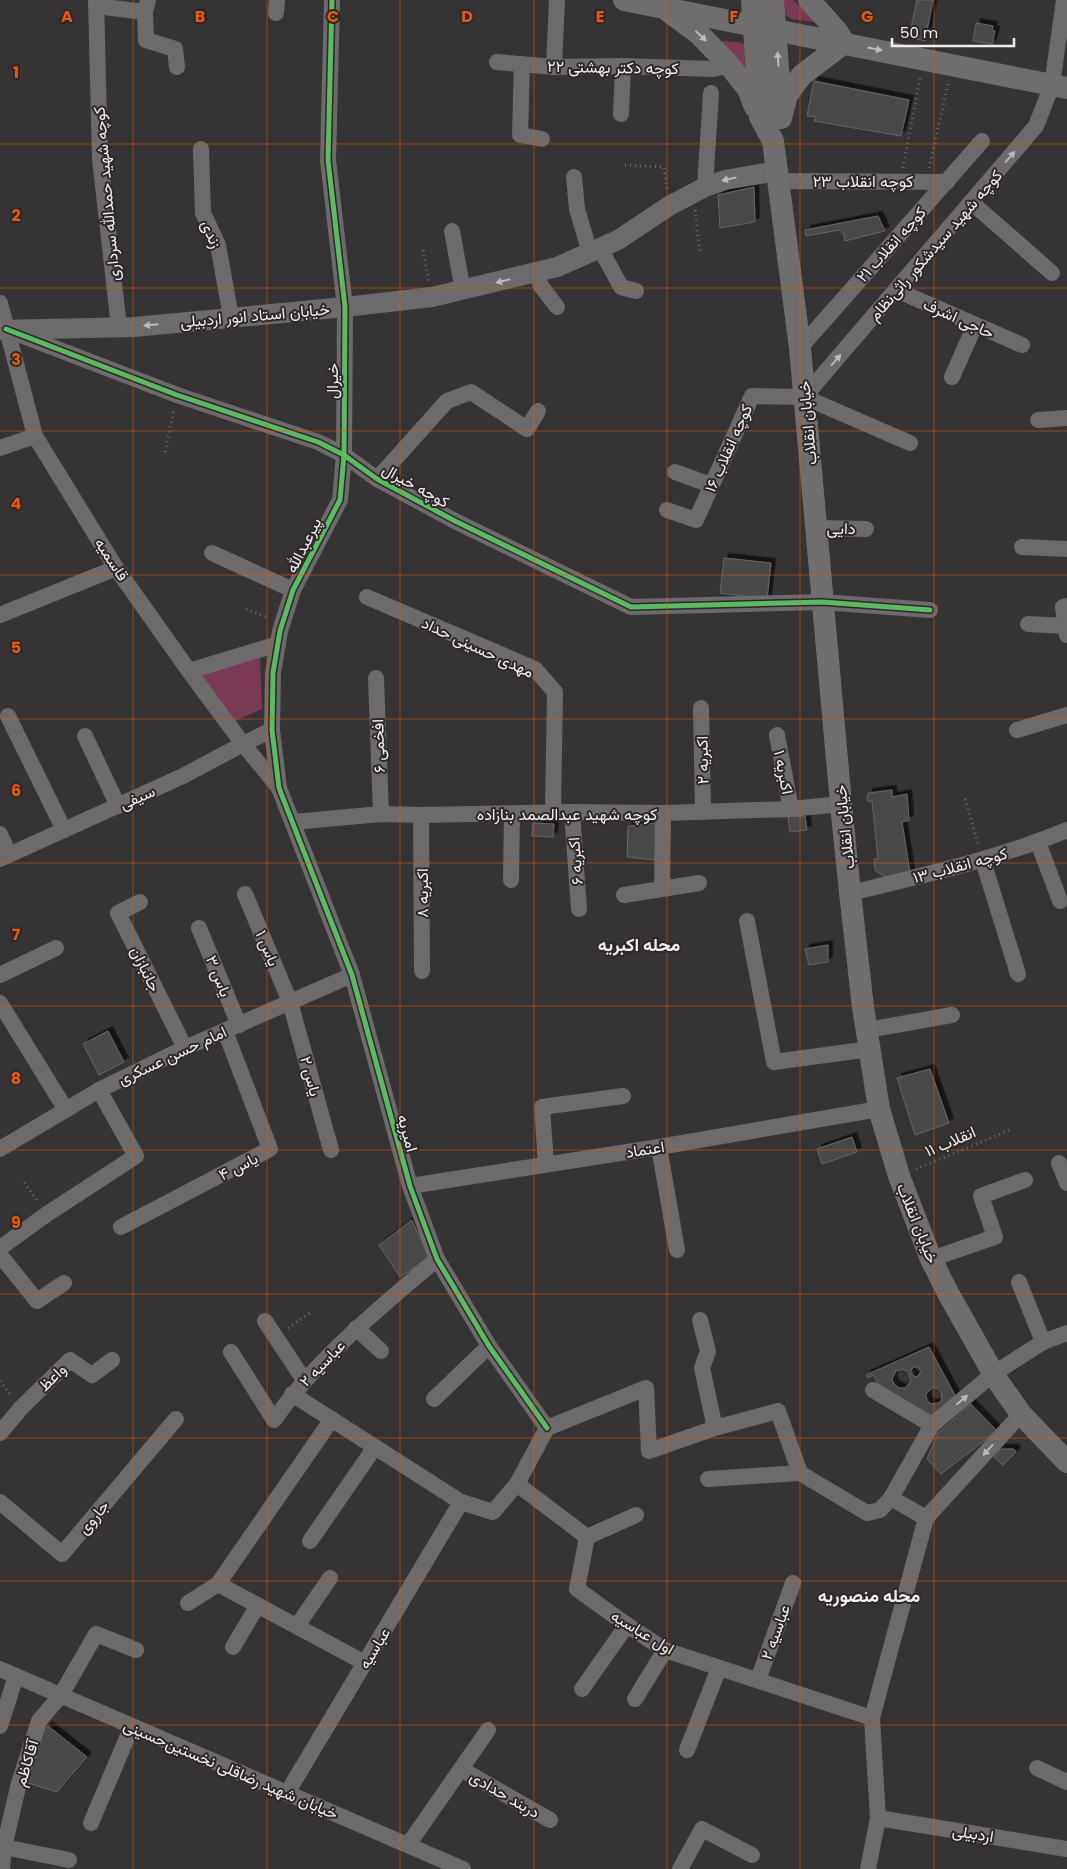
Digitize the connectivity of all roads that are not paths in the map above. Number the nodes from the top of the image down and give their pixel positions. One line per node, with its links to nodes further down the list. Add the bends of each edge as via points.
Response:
1 (332, 0): 39 (street, خیرال, via 328,160)
2 (557, 0): 18 (street)
3 (624, 0): 9 (main road)
4 (752, 0): 11 (main road)
5 (773, 0): 11 (main road)
6 (809, 0): 12 (main road)
7 (1059, 1): 19 (street, کوچه شهید سیدشکور راثی‌نظام)
8 (96, 3): 10 (street); 43 (street, کوچه شهید حمدالله سرداری, via 100,159)
9 (669, 4): 11 (main road); 15 (main road, one-way to 15)
10 (147, 6): 17 (street, via 146,40 175,49)
11 (765, 28): 12 (main road); 22 (main road)
12 (844, 43): 19 (main road, one-way to 19); 22 (main road, via 802,75)
13 (498, 62): 14 (street, کوچه دکتر بهشتی ۲۲)
14 (522, 64): 18 (street, کوچه دکتر بهشتی ۲۲); 23 (street, via 520,135)
15 (729, 65): 16 (street, کوچه دکتر بهشتی ۲۲, via 713,69); 22 (main road)
16 (623, 66): 18 (street, کوچه دکتر بهشتی ۲۲); 21 (street)
17 (177, 67)
18 (554, 67)
19 (1060, 86): 30 (street, کوچه شهید سیدشکور راثی‌نظام, one-way to 19, via 1036,126)
20 (711, 93): 29 (street)
21 (621, 114)
22 (770, 118): 26 (main road, خیابان انقلاب)
23 (542, 139)
24 (982, 142): 28 (street, کوچه انقلاب ۲۱)
25 (201, 149): 41 (street, زندی, via 203,213 218,244)
26 (778, 176): 28 (street, کوچه انقلاب ۲۳); 29 (street, خیابان استاد انور اردبیلی, one-way to 29, via 725,180); 46 (main road, خیابان انقلاب)
27 (574, 177): 32 (street, via 577,209)
28 (946, 182): 46 (street, کوچه انقلاب ۲۱)
29 (700, 190): 32 (street, خیابان استاد انور اردبیلی, via 618,240)
30 (971, 202): 34 (street); 35 (street, کوچه شهید سیدشکور راثی‌نظام)
31 (452, 231): 36 (street)
32 (595, 250): 33 (street, خیابان استاد انور اردبیلی, via 557,268); 37 (street, via 621,287)
33 (536, 273): 36 (street, خیابان استاد انور اردبیلی, one-way to 36); 40 (street, via 541,286)
34 (1052, 273)
35 (896, 290): 42 (street, حاجی اشرف); 48 (street, کوچه شهید سیدشکور راثی‌نظام, one-way to 35)
36 (463, 291): 39 (street, خیابان استاد انور اردبیلی)
37 (636, 291)
38 (0, 303): 44 (street, قاسمیه)
39 (345, 307): 41 (street, خیابان استاد انور اردبیلی); 55 (street, خیرال)
40 (557, 307)
41 (231, 318): 43 (street, خیابان استاد انور اردبیلی, one-way to 43)
42 (975, 324): 45 (street, حاجی اشرف); 47 (street)
43 (119, 327): 44 (street, خیابان استاد انور اردبیلی)
44 (3, 329): 52 (street, قاسمیه); 55 (street, کوچه خیرال, via 177,395 318,442)
45 (1022, 345)
46 (800, 348): 48 (main road, خیابان انقلاب)
47 (952, 376)
48 (804, 397): 53 (street); 58 (street, کوچه انقلاب ۱۶, via 752,396); 60 (main road, خیابان انقلاب)
49 (538, 411): 57 (street, via 527,429 470,392 447,401)
50 (1067, 418): 51 (street)
51 (1038, 420)
52 (35, 436): 54 (street); 65 (street, قاسمیه)
53 (910, 443)
54 (0, 448)
55 (344, 455): 57 (street, کوچه خیرال); 66 (street, پیرعبدالله, via 340,500)
56 (675, 472): 58 (street)
57 (377, 479): 68 (street, کوچه خیرال, via 631,607)
58 (711, 485): 59 (street, کوچه انقلاب ۱۶, via 696,520)
59 (667, 510)
60 (816, 528): 61 (street, دایی); 68 (main road, خیابان انقلاب)
61 (866, 529)
62 (1022, 547): 63 (street)
63 (1067, 549)
64 (212, 552): 66 (street)
65 (116, 568): 71 (street); 75 (street, قاسمیه)
66 (293, 590): 74 (street, پیرعبدالله)
67 (367, 598): 91 (street, مهدی حسینی حداد, via 535,669 555,692)
68 (822, 602): 70 (street, کوچه خیرال); 86 (main road, خیابان انقلاب)
69 (1067, 606): 73 (street, via 1063,607)
70 (930, 610)
71 (0, 615)
72 (1028, 624): 73 (street)
73 (1066, 630)
74 (278, 644): 75 (street); 80 (street, پیرعبدالله, via 273,673)
75 (188, 671): 84 (street, قاسمیه)
76 (376, 678): 93 (street, افخمی ۶)
77 (701, 708): 90 (street, اکبریه ۲)
78 (1067, 715): 81 (street)
79 (8, 716): 97 (street)
80 (272, 730): 84 (street, سیفی); 85 (street, پیرعبدالله)
81 (1017, 730)
82 (776, 735): 88 (street, اکبریه ۱)
83 (85, 736): 87 (street)
84 (243, 744): 85 (street, قاسمیه); 87 (street, سیفی)
85 (278, 788): 96 (street, پیرعبدالله)
86 (841, 804): 88 (street, کوچه شهید عبدالصمد بنازاده); 106 (main road, خیابان انقلاب)
87 (118, 806): 97 (street, سیفی)
88 (791, 809): 90 (street, کوچه شهید عبدالصمد بنازاده)
89 (572, 812): 91 (street, کوچه شهید عبدالصمد بنازاده); 92 (street, کوچه شهید عبدالصمد بنازاده); 111 (street, اکبریه ۶)
90 (703, 812): 92 (street, کوچه شهید عبدالصمد بنازاده)
91 (553, 813): 94 (street, کوچه شهید عبدالصمد بنازاده)
92 (664, 813): 105 (street)
93 (381, 814): 95 (street, کوچه شهید عبدالصمد بنازاده); 96 (street, کوچه شهید عبدالصمد بنازاده)
94 (512, 814): 95 (street, کوچه شهید عبدالصمد بنازاده); 103 (street)
95 (421, 815): 115 (street, اکبریه ۸)
96 (293, 822): 118 (street, امیریه)
97 (64, 830): 101 (street, سیفی)
98 (1067, 830): 100 (street, کوچه انقلاب ۱۳)
99 (0, 834): 101 (street)
100 (1038, 842): 102 (street, کوچه انقلاب ۱۳); 109 (street)
101 (5, 856)
102 (983, 861): 106 (street, کوچه انقلاب ۱۳); 116 (street)
103 (511, 880)
104 (699, 883): 105 (street)
105 (662, 889): 108 (street)
106 (850, 893): 123 (main road, خیابان انقلاب)
107 (245, 894): 120 (street, یاس ۱)
108 (624, 895)
109 (1060, 901)
110 (140, 902): 124 (street, جانبازان, via 118,913)
111 (579, 909)
112 (747, 921): 123 (street, via 774,1062)
113 (199, 928): 122 (street, یاس ۳)
114 (56, 948): 117 (street)
115 (422, 971)
116 (1018, 974)
117 (0, 975)
118 (352, 975): 120 (street, امام حسن عسکری); 136 (street, امیریه)
119 (0, 1002): 128 (street)
120 (290, 1002): 122 (street, امام حسن عسکری); 131 (street, یاس ۲)
121 (952, 1014): 123 (street)
122 (232, 1028): 124 (street, امام حسن عسکری); 137 (street, یاس ۴, via 270,1149)
123 (868, 1040): 127 (main road, خیابان انقلاب)
124 (185, 1048): 125 (street, امام حسن عسکری)
125 (99, 1090): 128 (street, امام حسن عسکری); 138 (street, via 136,1156)
126 (623, 1096): 133 (street, via 542,1107)
127 (879, 1109): 130 (street, اعتماد); 142 (main road, خیابان انقلاب, via 899,1176)
128 (66, 1110): 129 (street, امام حسن عسکری)
129 (0, 1148)
130 (659, 1148): 133 (street, اعتماد); 139 (street)
131 (331, 1150)
132 (1059, 1163): 135 (street)
133 (546, 1164): 136 (street, اعتماد)
134 (1025, 1180): 142 (street, via 981,1196 995,1238)
135 (1067, 1183)
136 (410, 1186): 141 (street, امیریه)
137 (120, 1227)
138 (0, 1248)
139 (677, 1250)
140 (0, 1255): 144 (street, via 37,1301)
141 (437, 1259): 147 (street, عباسیه ۲); 150 (street, امیریه)
142 (931, 1259): 154 (main road, خیابان انقلاب)
143 (1019, 1282): 149 (street)
144 (64, 1283)
145 (700, 1320): 164 (street, via 708,1351 702,1368)
146 (265, 1321): 155 (street)
147 (356, 1328): 151 (street); 155 (street, عباسیه ۲)
148 (1067, 1333): 149 (street)
149 (1043, 1342): 154 (street)
150 (489, 1346): 158 (street); 163 (street, امیریه)
151 (380, 1351)
152 (230, 1352): 157 (street, عباسیه ۲, via 274,1420)
153 (112, 1360): 165 (street, واعظ, via 92,1375 70,1360)
154 (993, 1374): 159 (main road, خیابان انقلاب); 162 (street, one-way to 154)
155 (304, 1380): 157 (street, عباسیه ۲)
156 (873, 1390): 162 (street)
157 (292, 1394): 161 (street)
158 (434, 1399)
159 (1021, 1414): 167 (main road, خیابان انقلاب); 175 (street, one-way to 175)
160 (176, 1419): 172 (street, جاروی, via 62,1554)
161 (332, 1419): 166 (street); 180 (street)
162 (932, 1425): 171 (street)
163 (547, 1428): 164 (street, via 646,1388 650,1451); 170 (street)
164 (715, 1428): 168 (street, via 778,1411)
165 (0, 1433)
166 (375, 1446): 173 (street); 177 (street)
167 (1067, 1462)
168 (800, 1473): 169 (street); 171 (street, via 867,1513 880,1510)
169 (708, 1479)
170 (517, 1484): 173 (street, via 493,1512); 176 (street)
171 (891, 1498): 175 (street)
172 (0, 1502)
173 (461, 1502): 188 (street, عباسیه)
174 (636, 1515): 176 (street)
175 (926, 1518): 196 (street)
176 (587, 1537): 183 (street, اول عباسیه, via 577,1589)
177 (310, 1541)
178 (330, 1578): 184 (street)
179 (793, 1583): 192 (street, عباسیه ۲)
180 (218, 1584): 181 (street); 182 (street)
181 (188, 1603)
182 (258, 1605): 184 (street); 185 (street)
183 (627, 1625): 187 (street, اول عباسیه); 193 (street)
184 (297, 1626): 188 (street)
185 (233, 1647)
186 (136, 1650): 194 (street, آقاکاظم, via 96,1634)
187 (666, 1650): 189 (street, اول عباسیه); 195 (street)
188 (365, 1663): 204 (street, عباسیه)
189 (719, 1668): 192 (street, اول عباسیه); 200 (street)
190 (0, 1669): 191 (street, خیابان شهید رضاقلی نخستین‌حسینی)
191 (16, 1676): 194 (street, خیابان شهید رضاقلی نخستین‌حسینی); 197 (street)
192 (758, 1680): 196 (street, اول عباسیه)
193 (582, 1690)
194 (60, 1695): 198 (street, خیابان شهید رضاقلی نخستین‌حسینی); 205 (street, آقاکاظم, via 39,1721 19,1783)
195 (635, 1699)
196 (872, 1718): 206 (street)
197 (0, 1726)
198 (132, 1726): 204 (street, خیابان شهید رضاقلی نخستین‌حسینی); 208 (street)
199 (488, 1730): 202 (street, دربند حدادی)
200 (687, 1750)
201 (1037, 1768): 203 (street)
202 (461, 1769): 207 (street, دربند حدادی); 209 (street, دربند حدادی)
203 (1067, 1782)
204 (286, 1793): 209 (street, خیابان شهید رضاقلی نخستین‌حسینی)
205 (6, 1811): 210 (street, آقاکاظم)
206 (878, 1818): 211 (street, اردبیلی); 218 (street)
207 (550, 1820)
208 (91, 1823)
209 (408, 1845): 214 (street, خیابان شهید رضاقلی نخستین‌حسینی)
210 (4, 1847): 213 (street); 215 (street, آقاکاظم)
211 (1067, 1849)
212 (752, 1855): 217 (street, via 702,1829)
213 (69, 1860)
214 (442, 1865): 216 (street, خیابان شهید رضاقلی نخستین‌حسینی)
215 (2, 1869)
216 (463, 1869)
217 (680, 1869)
218 (868, 1869)

